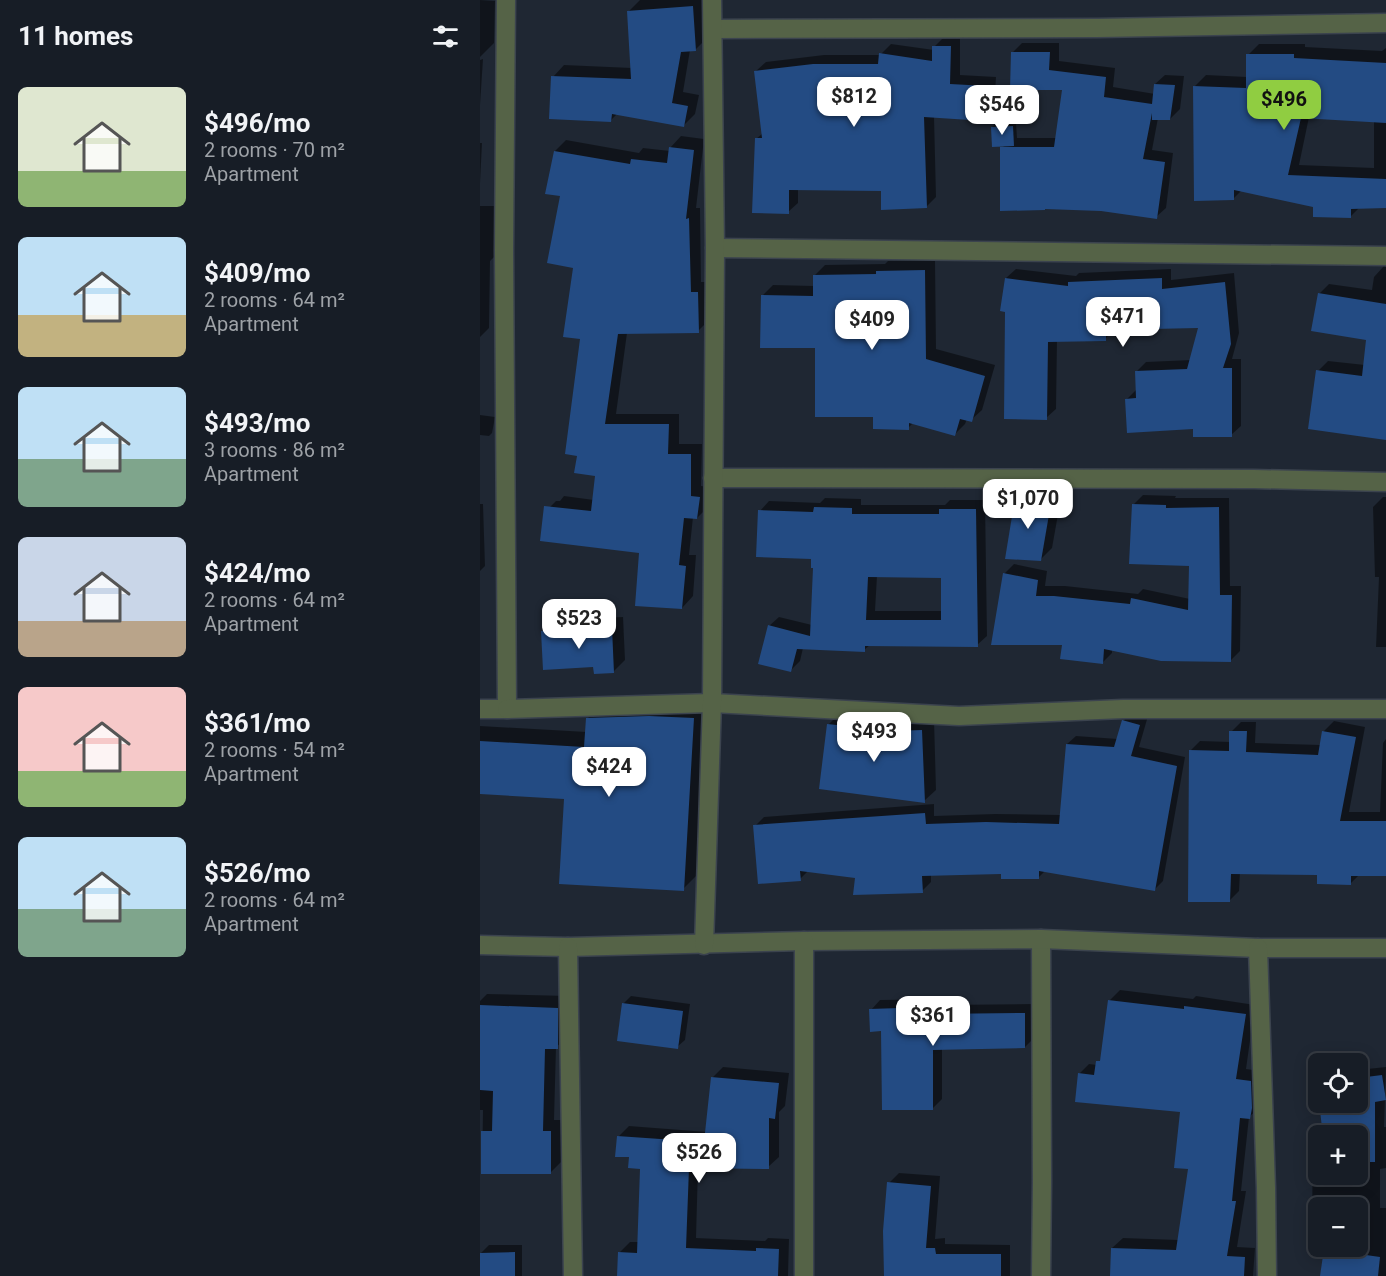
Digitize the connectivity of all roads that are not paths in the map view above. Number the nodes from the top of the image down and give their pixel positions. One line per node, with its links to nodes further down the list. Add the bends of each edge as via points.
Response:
1 (506, 0): 12 (street)
2 (712, 0): 4 (street)
3 (1386, 23): 4 (street)
4 (712, 29): 5 (street)
5 (715, 248): 6 (street); 7 (street)
6 (1386, 256)
7 (713, 478): 8 (street); 9 (street)
8 (1386, 482)
9 (712, 703): 10 (street, via 959,716 1123,709); 12 (street); 16 (street)
10 (1386, 708)
11 (480, 709): 12 (street)
12 (507, 709)
13 (1041, 939): 14 (street); 18 (street); 22 (street)
14 (804, 942): 16 (street); 21 (street)
15 (480, 945): 17 (street)
16 (704, 945): 17 (street)
17 (568, 947): 20 (street)
18 (1258, 948): 19 (street); 23 (street)
19 (1386, 948)
20 (573, 1276)
21 (804, 1276)
22 (1041, 1276)
23 (1267, 1276)

